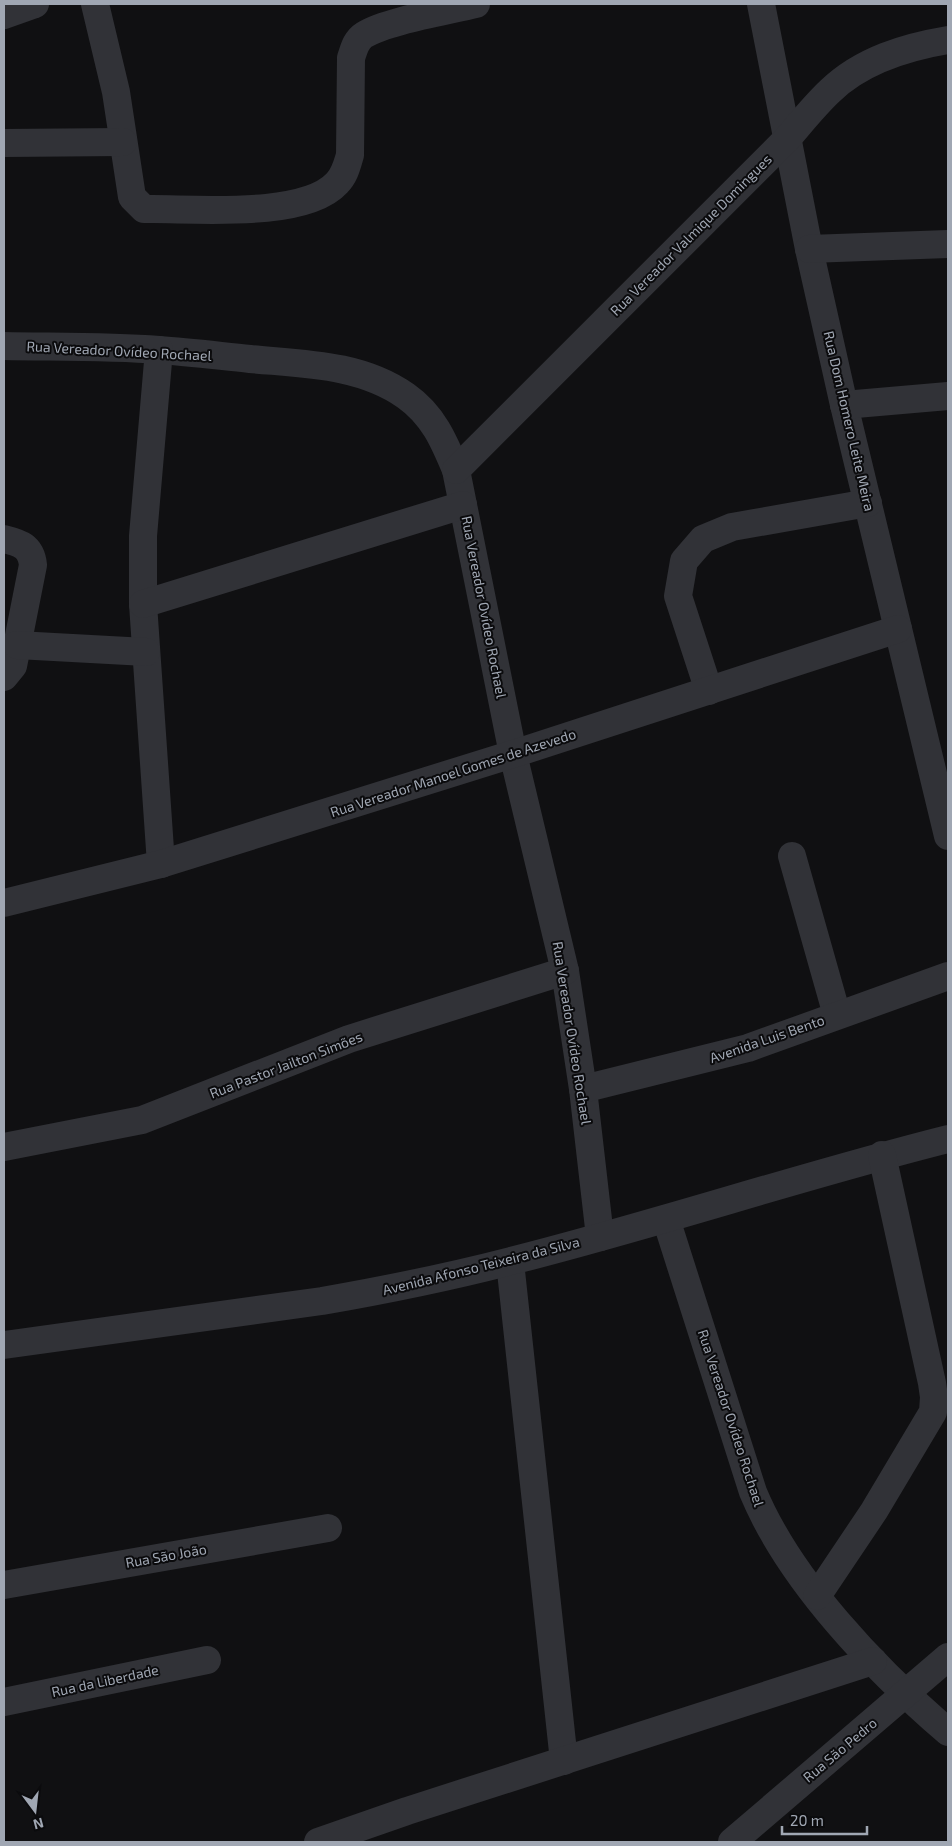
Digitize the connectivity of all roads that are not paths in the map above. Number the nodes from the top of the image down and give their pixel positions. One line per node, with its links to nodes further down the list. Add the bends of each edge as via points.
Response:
1 (35, 4): 5 (street)
2 (95, 4): 8 (street, via 116,92)
3 (476, 4): 8 (street, via 382,27 363,35 351,58 350,155 346,170 337,184 320,195 268,208 144,209 132,197)
4 (761, 4): 7 (street, Rua Dom Homero Leite Meira)
5 (4, 15)
6 (948, 40): 7 (street, Rua Vereador Valmique Domingues, via 916,46 852,73 830,91)
7 (786, 140): 11 (street, Rua Dom Homero Leite Meira); 16 (street, Rua Vereador Valmique Domingues)
8 (123, 142): 9 (street)
9 (4, 143)
10 (948, 244): 11 (street)
11 (809, 249): 15 (street, Rua Dom Homero Leite Meira)
12 (4, 346): 13 (street, Rua Vereador Ovídeo Rochael)
13 (159, 350): 16 (street, Rua Vereador Ovídeo Rochael, via 326,366 360,372 385,382 426,413 441,435); 20 (street, via 143,536)
14 (948, 396): 15 (street)
15 (844, 404): 17 (street, Rua Dom Homero Leite Meira)
16 (456, 470): 18 (street, Rua Vereador Ovídeo Rochael)
17 (868, 503): 21 (street, Rua Dom Homero Leite Meira); 25 (street, via 732,527 702,539 684,561 678,596)
18 (463, 505): 20 (street); 26 (street, Rua Vereador Ovídeo Rochael)
19 (4, 538): 22 (street, via 28,548 32,555)
20 (142, 604): 23 (street)
21 (898, 629): 25 (street, Rua Vereador Manoel Gomes de Azevedo); 27 (street, Rua Dom Homero Leite Meira)
22 (17, 645): 23 (street); 24 (street, via 13,666)
23 (146, 652): 29 (street)
24 (4, 677)
25 (709, 691): 26 (street, Rua Vereador Manoel Gomes de Azevedo)
26 (513, 754): 29 (street, Rua Vereador Manoel Gomes de Azevedo); 31 (street, Rua Vereador Ovídeo Rochael)
27 (948, 836)
28 (792, 856): 33 (street)
29 (161, 864): 30 (street, Rua Vereador Manoel Gomes de Azevedo)
30 (4, 903)
31 (565, 971): 34 (street, Rua Vereador Ovídeo Rochael); 36 (street, Rua Pastor Jailton Simões, via 349,1039 142,1120)
32 (948, 976): 33 (street, Avenida Luis Bento)
33 (837, 1015): 34 (street, Avenida Luis Bento, via 748,1048)
34 (583, 1089): 39 (street, Rua Vereador Ovídeo Rochael)
35 (948, 1139): 37 (street, Avenida Afonso Teixeira da Silva)
36 (4, 1146)
37 (882, 1156): 38 (street, Avenida Afonso Teixeira da Silva); 44 (street, via 932,1384 932,1412 874,1511)
38 (666, 1219): 39 (street, Avenida Afonso Teixeira da Silva); 44 (street, Rua Vereador Ovídeo Rochael, via 753,1492 780,1546)
39 (600, 1237): 40 (street, Avenida Afonso Teixeira da Silva)
40 (510, 1262): 41 (street, Avenida Afonso Teixeira da Silva, via 322,1301); 51 (street)
41 (4, 1345)
42 (328, 1528): 43 (street, Rua São João)
43 (4, 1585)
44 (817, 1596): 47 (street, Rua Vereador Ovídeo Rochael)
45 (948, 1657): 48 (street, Rua São Pedro)
46 (207, 1660): 49 (street, Rua da Liberdade)
47 (873, 1661): 48 (street, Rua Vereador Ovídeo Rochael); 51 (street)
48 (905, 1695): 50 (street, Rua Vereador Ovídeo Rochael); 53 (street, Rua São Pedro)
49 (4, 1702)
50 (948, 1732)
51 (564, 1761): 52 (street)
52 (318, 1842)
53 (732, 1842)

